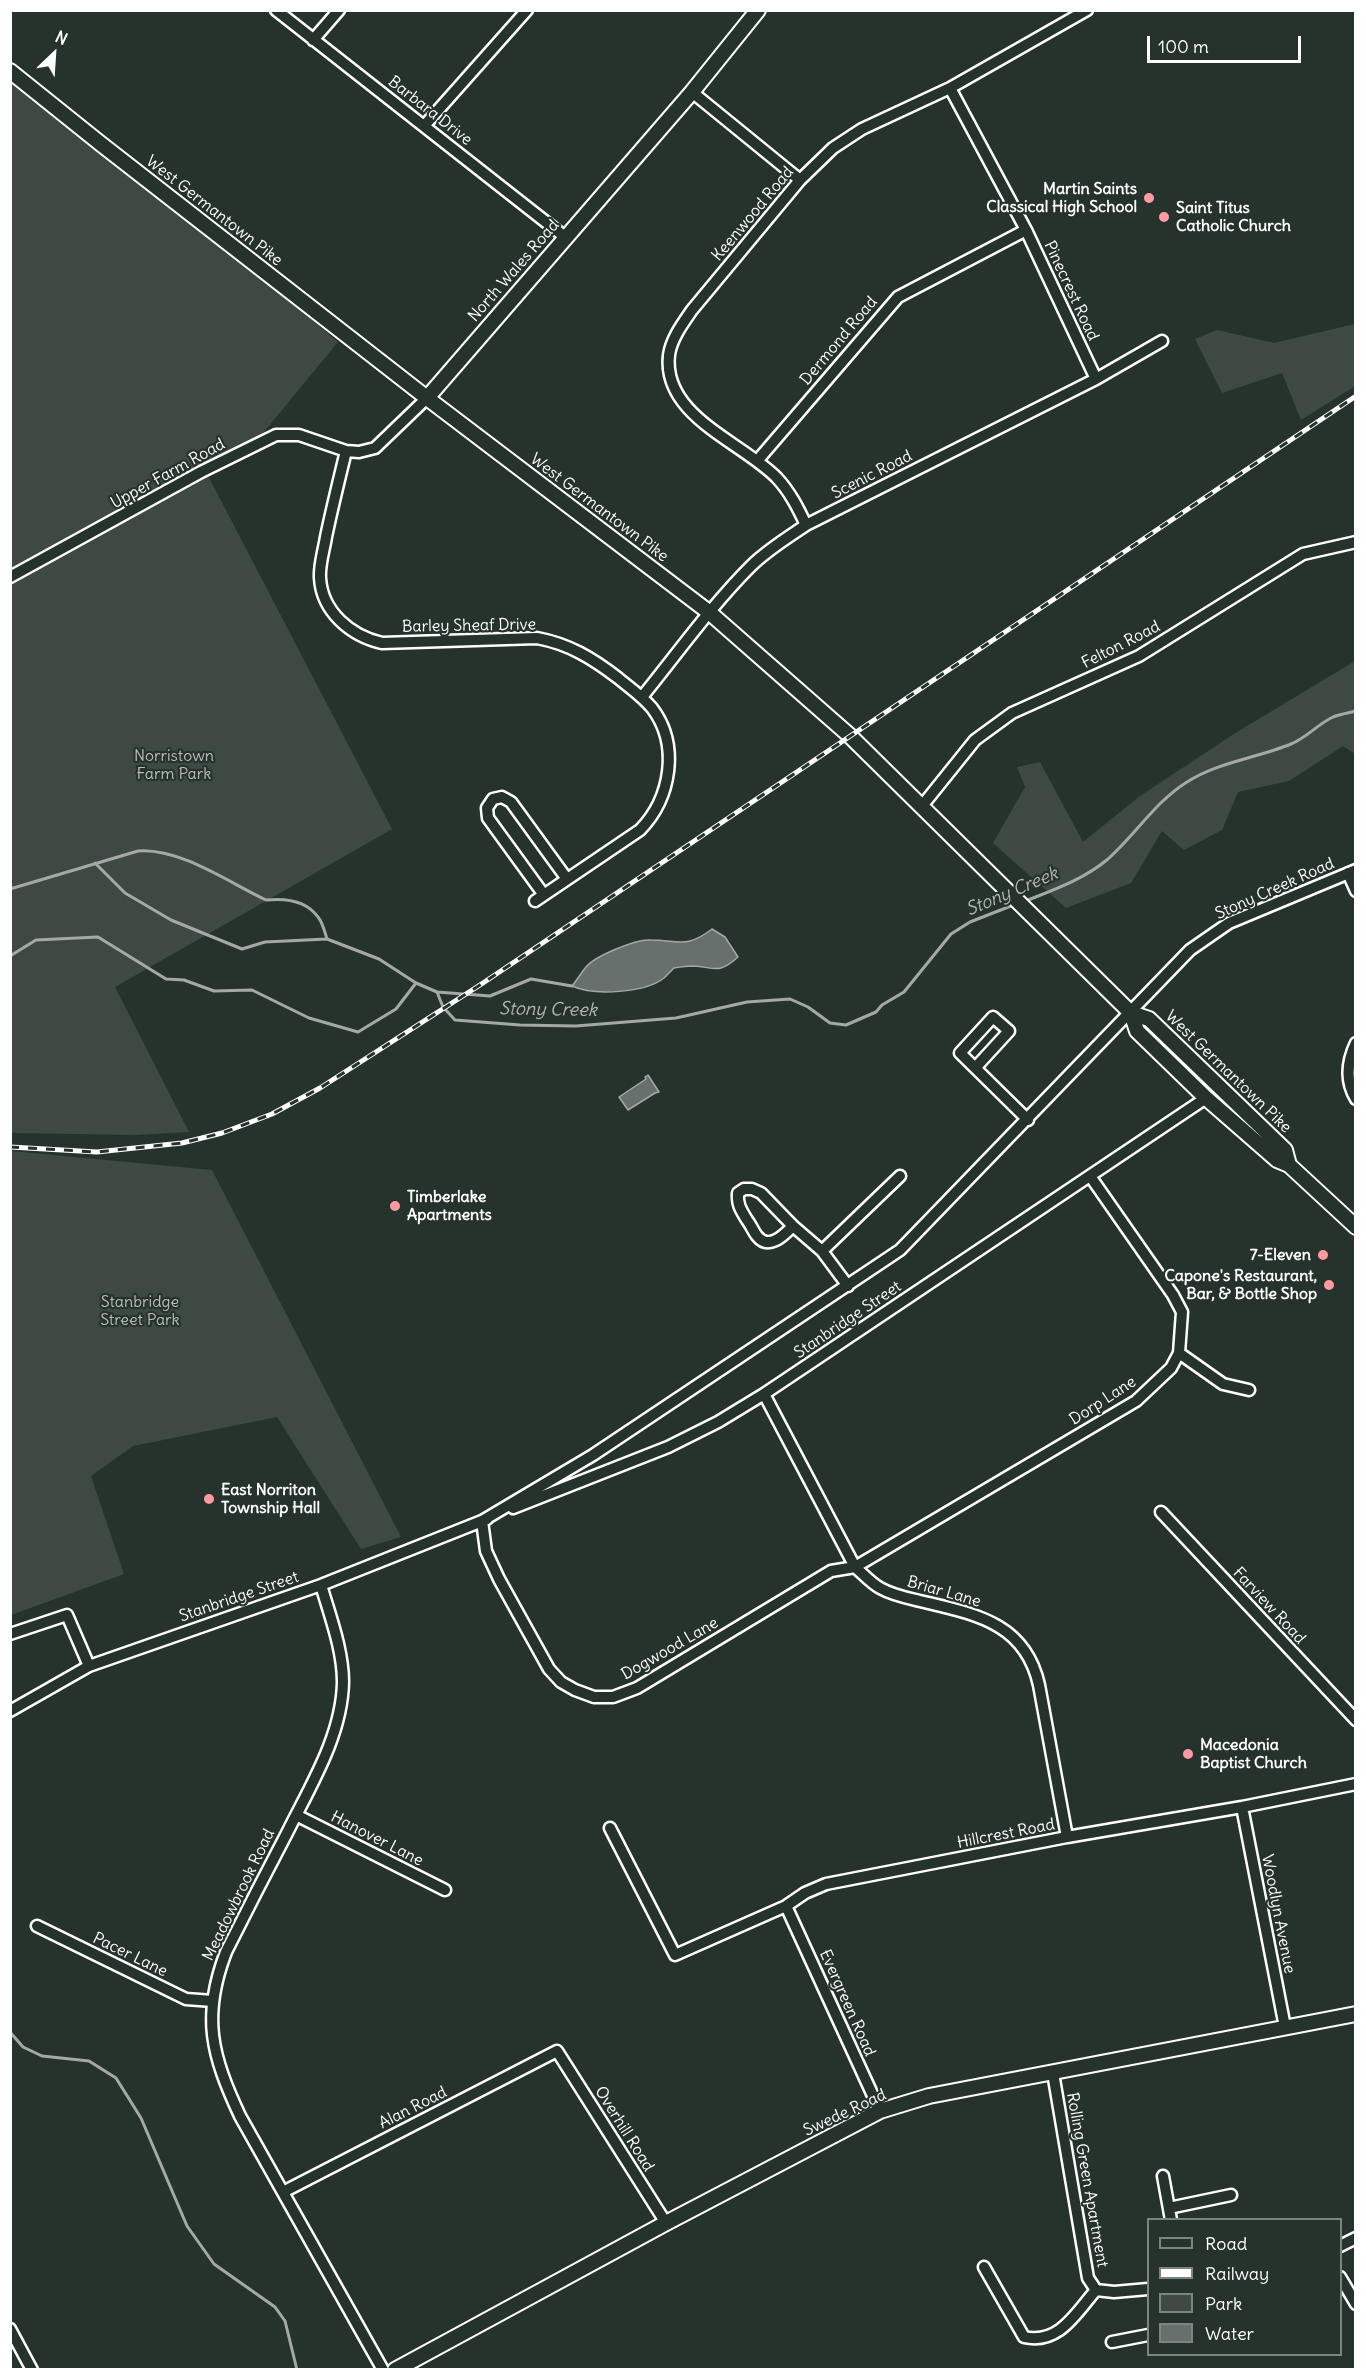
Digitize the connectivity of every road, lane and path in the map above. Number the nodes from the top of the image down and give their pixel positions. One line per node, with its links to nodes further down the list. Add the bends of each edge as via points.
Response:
1 (276, 10): 6 (street, Barbara Drive)
2 (339, 10): 6 (street)
3 (527, 10): 10 (street)
4 (758, 10): 9 (main road, North Wales Road)
5 (1087, 10): 8 (street, Keenwood Road)
6 (313, 40): 10 (street, Barbara Drive)
7 (10, 70): 16 (main road, West Germantown Pike)
8 (950, 88): 11 (street, Keenwood Road, via 862,129 833,148); 12 (street, Pinecrest Road)
9 (692, 92): 11 (street); 13 (main road, North Wales Road)
10 (424, 126): 13 (street, Barbara Drive)
11 (800, 180): 18 (street, Keenwood Road, via 692,310 678,330 669,355 670,376 689,412)
12 (1026, 230): 15 (street, Pinecrest Road); 18 (street, Dermond Road, via 898,297)
13 (565, 237): 16 (main road, North Wales Road)
14 (1162, 341): 15 (street, Scenic Road)
15 (1096, 379): 19 (street, Scenic Road)
16 (427, 398): 17 (street, North Wales Road, via 375,448); 22 (main road, West Germantown Pike)
17 (346, 452): 21 (street, Upper Farm Road, via 299,435 276,435); 23 (street, Barley Sheaf Drive, via 320,578 325,599 347,628 382,644 547,640 585,654)
18 (757, 461): 19 (street, Keenwood Road, via 789,493)
19 (806, 525): 22 (street, Scenic Road, via 752,565)
20 (1356, 542): 24 (street, Felton Road, via 1303,554 1139,657 1012,712 975,740)
21 (10, 577)
22 (711, 613): 23 (street, Scenic Road); 24 (main road, West Germantown Pike, via 849,735)
23 (642, 697): 26 (street, Barley Sheaf Drive, via 662,727 668,751 666,786 655,811 640,830)
24 (922, 806): 30 (main road, West Germantown Pike)
25 (1352, 871): 27 (street); 30 (street, Stony Creek Road, via 1229,923 1190,950)
26 (567, 879): 28 (street, Barley Sheaf Drive); 28 (street, via 511,802 502,797 493,799 487,808 488,818)
27 (1356, 891)
28 (544, 895): 29 (street, Barley Sheaf Drive)
29 (535, 902)
30 (1131, 1013): 33 (main road, West Germantown Pike, via 1137,1031); 35 (street, Stanbridge Street); 36 (main road, West Germantown Pike, via 1149,1019 1285,1150)
31 (1356, 1043): 34 (street, via 1348,1065 1348,1083)
32 (976, 1067): 32 (street, via 960,1053 993,1017 1009,1031); 35 (street)
33 (1206, 1098): 36 (main road, West Germantown Pike, via 1277,1160); 38 (street, Stanbridge Street)
34 (1356, 1099)
35 (1028, 1120): 42 (street, Stanbridge Street, via 900,1250)
36 (1290, 1165): 40 (main road, West Germantown Pike)
37 (900, 1176): 41 (street)
38 (1090, 1176): 43 (street, via 1182,1312); 45 (street, Stanbridge Street)
39 (793, 1226): 39 (street, via 761,1193 752,1189 738,1193 741,1211 762,1241 781,1239); 41 (street)
40 (1356, 1227)
41 (822, 1251): 42 (street)
42 (848, 1286): 47 (street, Stanbridge Street, via 593,1455)
43 (1179, 1353): 44 (street, via 1223,1384); 48 (street, Dorp Lane, via 1164,1375 1136,1401)
44 (1249, 1390)
45 (764, 1394): 47 (street, Stanbridge Street, via 668,1447); 48 (street, Briar Lane)
46 (1161, 1512): 53 (street, Farview Road)
47 (482, 1521): 48 (street, Dogwood Lane, via 486,1551 499,1580 549,1669 561,1682 594,1696 613,1697 637,1688 831,1571); 49 (street, Stanbridge Street)
48 (855, 1567): 58 (street, Briar Lane, via 880,1588 983,1619 1015,1638 1026,1652 1039,1685)
49 (321, 1585): 51 (street, Stanbridge Street); 56 (street, Meadowbrook Road, via 340,1660 341,1705 322,1763)
50 (10, 1634): 51 (street, via 67,1615)
51 (89, 1666): 52 (street, Stanbridge Street)
52 (10, 1711)
53 (1356, 1719)
54 (1356, 1784): 55 (street, Hillcrest Road)
55 (1242, 1807): 58 (street, Hillcrest Road); 64 (street, Woodlyn Avenue)
56 (296, 1815): 59 (street, Hanover Lane); 62 (street, Meadowbrook Road, via 226,1952 215,1979)
57 (610, 1828): 60 (street, Hillcrest Road, via 675,1955)
58 (1067, 1837): 60 (street, Hillcrest Road, via 826,1884)
59 (445, 1890)
60 (786, 1906): 67 (street, Evergreen Road)
61 (38, 1926): 62 (street, Pacer Lane, via 186,1999)
62 (213, 2001): 69 (street, Meadowbrook Road, via 211,2031 224,2080)
63 (1356, 2014): 64 (main road, Swede Road)
64 (1285, 2026): 66 (main road, Swede Road)
65 (557, 2051): 69 (street, Alan Road); 73 (street, Overhill Road)
66 (1053, 2073): 67 (main road, Swede Road, via 929,2096); 79 (street, Rolling Green Apartment, via 1088,2278)
67 (880, 2111): 73 (main road, Swede Road)
68 (1164, 2176): 71 (street)
69 (283, 2192): 85 (street, Meadowbrook Road)
70 (1231, 2195): 71 (street)
71 (1168, 2208): 72 (street)
72 (1170, 2218)
73 (666, 2223): 86 (main road, Swede Road)
74 (1356, 2238): 75 (street)
75 (1342, 2245)
76 (984, 2267): 79 (street, Rolling Green Apartment, via 1024,2337 1037,2340 1062,2328)
77 (1342, 2279): 80 (street)
78 (1147, 2289): 79 (street, Rolling Green Apartment)
79 (1096, 2290)
80 (1356, 2304)
81 (10, 2329): 84 (street)
82 (1147, 2335): 83 (street)
83 (1112, 2342)
84 (32, 2370)
85 (383, 2370)
86 (395, 2370)

